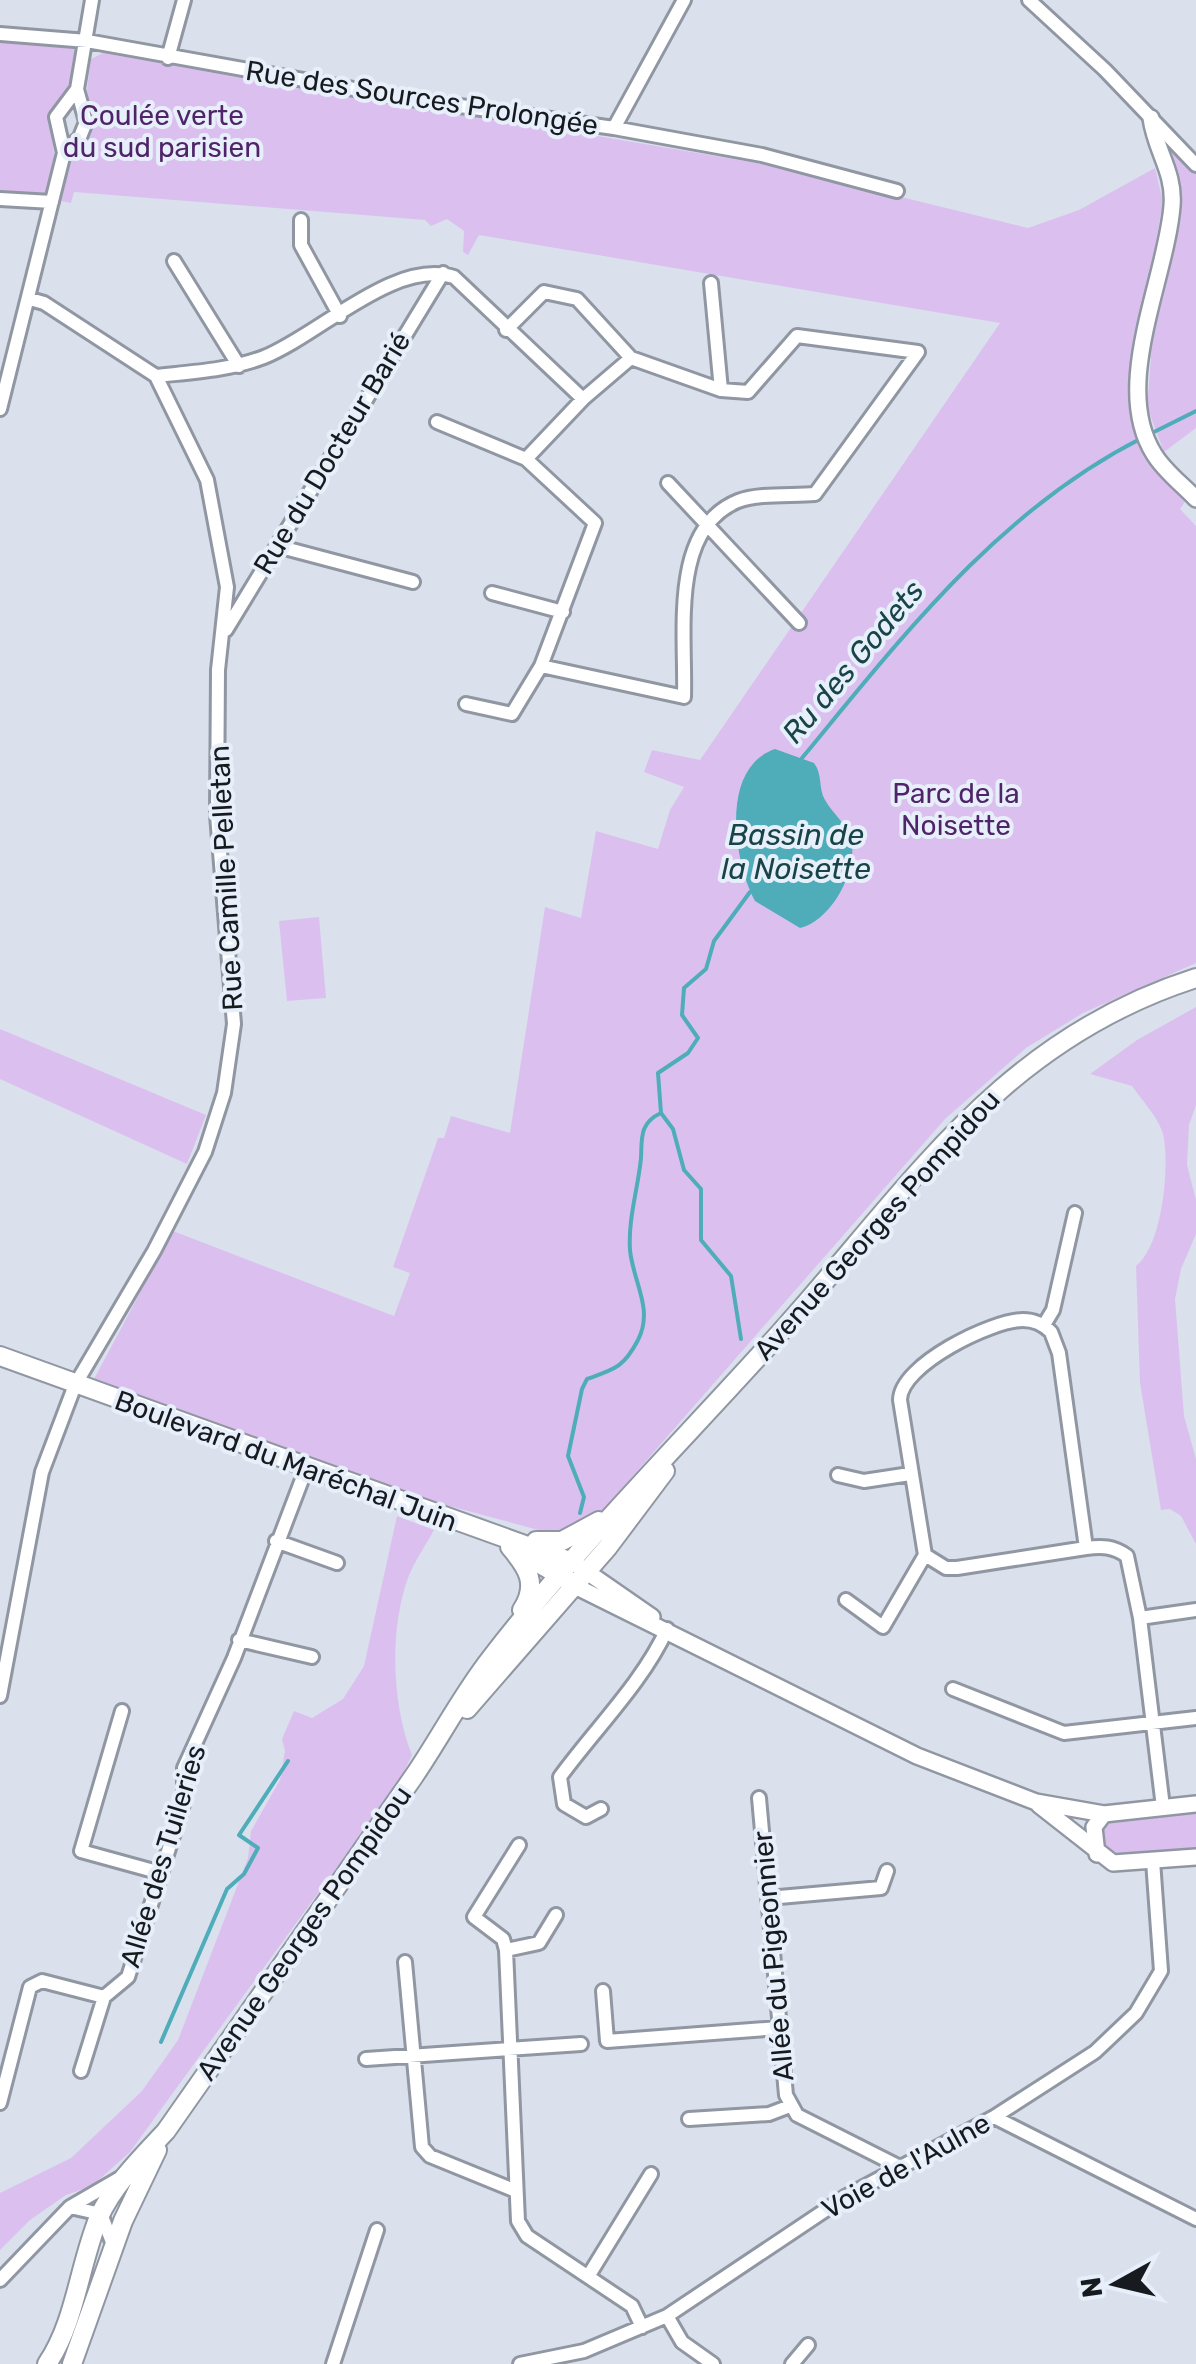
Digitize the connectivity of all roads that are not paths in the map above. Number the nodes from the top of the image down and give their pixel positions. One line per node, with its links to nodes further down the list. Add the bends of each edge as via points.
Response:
1 (92, 0): 6 (street)
2 (184, 0): 7 (street)
3 (684, 0): 10 (street, Rue des Sources Prolongée)
4 (1029, 0): 9 (street)
5 (0, 34): 6 (street, Rue des Sources Prolongée)
6 (87, 41): 7 (street, Rue des Sources Prolongée); 8 (street)
7 (168, 58): 10 (street, Rue des Sources Prolongée)
8 (77, 89): 11 (street, via 56,117); 11 (street, via 86,122)
9 (1151, 118): 12 (street, via 1188,156); 13 (street); 33 (street, via 1172,184 1168,237 1136,390 1154,455)
10 (614, 128): 14 (street)
11 (64, 153): 16 (street)
12 (1196, 155)
13 (1196, 165)
14 (897, 191)
15 (0, 199): 16 (street)
16 (52, 202): 21 (street)
17 (301, 220): 22 (street, via 301,246)
18 (174, 261): 25 (street)
19 (443, 273): 22 (street, via 396,281); 23 (street); 35 (street, Rue du Docteur Barié)
20 (711, 283): 27 (street)
21 (30, 299): 26 (street); 29 (street)
22 (340, 316): 25 (street)
23 (506, 330): 24 (street, via 544,292 577,299); 28 (street)
24 (632, 358): 27 (street); 28 (street)
25 (239, 366): 26 (street)
26 (156, 376): 40 (street, Rue Camille Pelletan, via 207,480 227,588)
27 (721, 390): 34 (street, via 748,392 797,336 918,352 815,494 740,500)
28 (583, 399): 31 (street)
29 (0, 409)
30 (437, 422): 31 (street)
31 (526, 459): 38 (street, via 595,523)
32 (668, 483): 34 (street)
33 (1196, 500)
34 (705, 522): 39 (street); 41 (street, via 689,552 684,697)
35 (277, 546): 36 (street); 40 (street, Rue du Docteur Barié)
36 (413, 582)
37 (492, 592): 38 (street)
38 (563, 612): 41 (street)
39 (799, 622)
40 (223, 634): 47 (street, Rue Camille Pelletan, via 217,814 235,1002 230,1069 194,1177)
41 (540, 666): 42 (street, via 512,714)
42 (466, 704)
43 (1196, 978): 48 (main road, Avenue Georges Pompidou, via 1093,1024 1000,1086)
44 (1075, 1213): 45 (street)
45 (1044, 1324): 50 (street, via 1012,1321 925,1360 908,1375 900,1400); 55 (street, via 1059,1353)
46 (0, 1356): 47 (main road, Boulevard du Maréchal Juin)
47 (75, 1385): 49 (main road, Boulevard du Maréchal Juin); 67 (street, Rue Camille Pelletan, via 42,1472)
48 (722, 1395): 52 (main road, Avenue Georges Pompidou); 58 (main road, Avenue Georges Pompidou)
49 (306, 1468): 53 (street, Allée des Tuileries); 54 (main road, Boulevard du Maréchal Juin)
50 (910, 1474): 51 (street, via 864,1481); 56 (street)
51 (838, 1475)
52 (623, 1502): 54 (main road, via 576,1536); 58 (main road, Avenue Georges Pompidou)
53 (276, 1541): 57 (street); 63 (street, Allée des Tuileries)
54 (510, 1541): 58 (main road, Boulevard du Maréchal Juin); 65 (main road, via 526,1566 530,1598)
55 (1086, 1548): 56 (street, via 958,1568); 61 (street, via 1117,1548 1127,1556)
56 (925, 1556): 59 (street, via 884,1626)
57 (336, 1562)
58 (574, 1574): 62 (street, Boulevard du Maréchal Juin); 65 (main road, Avenue Georges Pompidou); 71 (main road, Avenue Georges Pompidou)
59 (846, 1600)
60 (1196, 1610): 61 (street)
61 (1140, 1618): 70 (street)
62 (667, 1629): 73 (street, Boulevard du Maréchal Juin, via 918,1756); 76 (street, via 650,1667 560,1777 564,1804 586,1817)
63 (239, 1640): 64 (street); 83 (street, Allée des Tuileries, via 184,1768 184,1801)
64 (312, 1657)
65 (489, 1660): 71 (main road, Avenue Georges Pompidou)
66 (953, 1688): 70 (street, via 1064,1733)
67 (0, 1696)
68 (122, 1711): 83 (street, via 80,1851)
69 (1196, 1718): 70 (street)
70 (1153, 1724): 75 (street)
71 (442, 1736): 100 (main road, Avenue Georges Pompidou)
72 (759, 1798): 84 (street, Allée du Pigeonnier)
73 (1036, 1802): 77 (street, Boulevard du Maréchal Juin); 79 (street, Boulevard du Maréchal Juin)
74 (1196, 1804): 75 (street, Boulevard du Maréchal Juin)
75 (1163, 1807): 77 (street, Boulevard du Maréchal Juin)
76 (600, 1808)
77 (1104, 1814): 79 (street, via 1094,1828)
78 (518, 1845): 86 (street, via 475,1912 476,1922 503,1939)
79 (1096, 1854): 81 (street, via 1121,1864)
80 (1196, 1857): 81 (street)
81 (1152, 1861): 98 (street, Voie de l'Aulne, via 1161,1958 1154,1988 1105,2045)
82 (887, 1871): 84 (street, via 880,1888)
83 (160, 1873): 89 (street, Allée des Tuileries, via 128,1978)
84 (768, 1898): 90 (street, Allée du Pigeonnier)
85 (556, 1914): 86 (street, via 539,1943)
86 (506, 1950): 92 (street)
87 (405, 1962): 93 (street)
88 (602, 1991): 90 (street, via 607,2041)
89 (104, 1997): 95 (street); 96 (street, Allée des Tuileries, via 42,1981 30,1988)
90 (779, 2028): 97 (street, Allée du Pigeonnier)
91 (581, 2044): 92 (street)
92 (512, 2048): 93 (street); 104 (street)
93 (412, 2055): 94 (street); 104 (street, via 422,2147)
94 (366, 2059)
95 (81, 2071)
96 (0, 2104)
97 (790, 2106): 99 (street, via 769,2114); 101 (street, Allée du Pigeonnier)
98 (994, 2117): 101 (street, Voie de l'Aulne); 107 (street)
99 (689, 2119)
100 (166, 2131): 102 (main road, Avenue Georges Pompidou); 109 (main road, Avenue Georges Pompidou)
101 (900, 2167): 112 (street, Voie de l'Aulne, via 844,2197)
102 (127, 2174): 105 (street); 106 (main road, Avenue Georges Pompidou)
103 (651, 2174): 110 (street)
104 (516, 2191): 110 (street, via 526,2236)
105 (70, 2207): 106 (street); 111 (street)
106 (101, 2214): 109 (street); 115 (main road, Avenue Georges Pompidou, via 64,2334)
107 (1196, 2219)
108 (377, 2230): 117 (street)
109 (114, 2247): 116 (main road, Avenue Georges Pompidou)
110 (589, 2275): 113 (street, via 632,2306)
111 (0, 2280)
112 (668, 2316): 113 (street, Voie de l'Aulne); 119 (street, via 682,2342)
113 (642, 2327): 118 (street, Voie de l'Aulne, via 584,2351)
114 (808, 2345): 120 (street)
115 (47, 2364)
116 (72, 2364)
117 (333, 2364)
118 (520, 2364)
119 (713, 2364)
120 (792, 2364)

